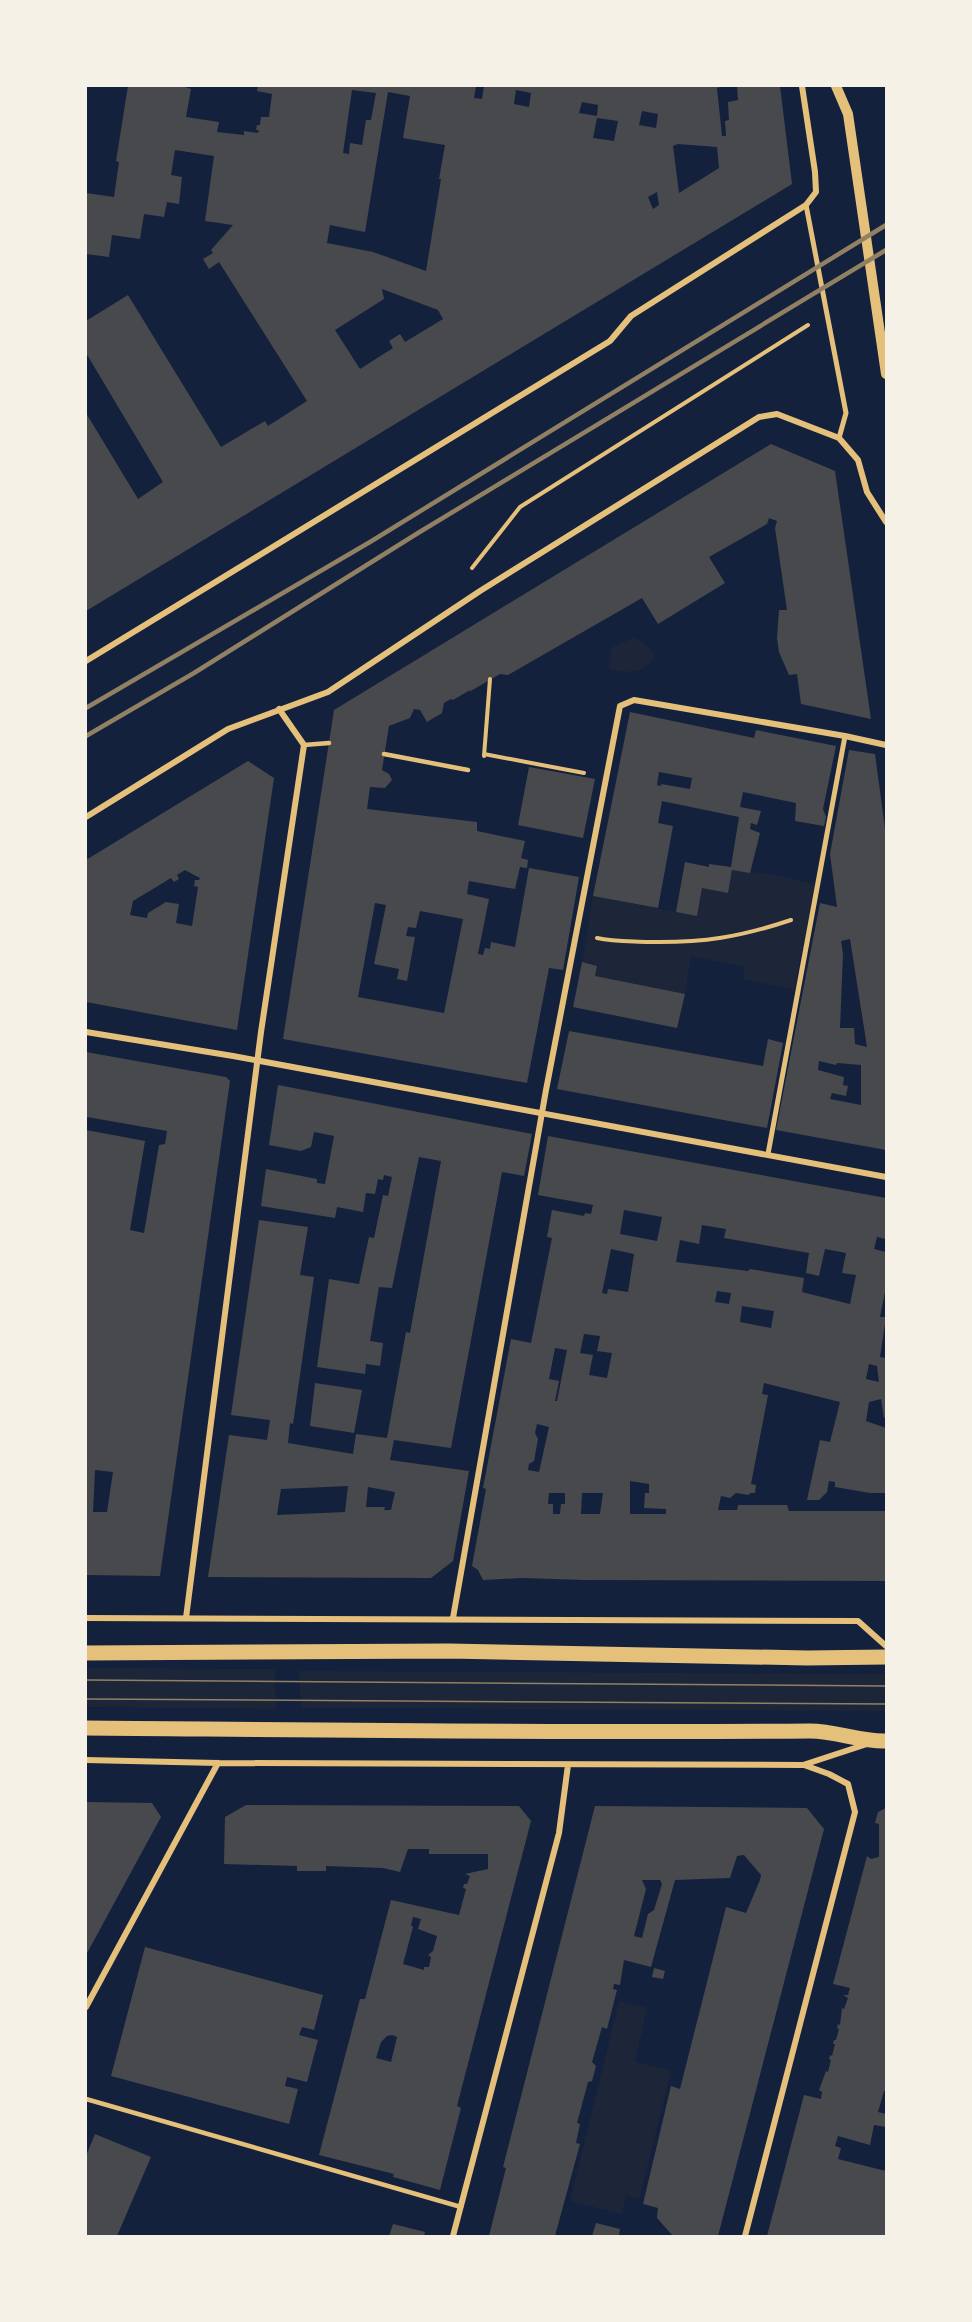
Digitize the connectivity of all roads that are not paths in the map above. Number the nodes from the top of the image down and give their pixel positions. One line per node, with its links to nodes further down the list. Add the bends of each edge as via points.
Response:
1 (802, 86): 3 (street, via 816,192)
2 (836, 86): 4 (street, via 848,114)
3 (806, 205): 5 (street, via 846,413); 7 (street, via 631,316 610,341)
4 (886, 374)
5 (839, 438): 6 (street, via 858,460 867,492); 8 (street, via 777,414 759,417 480,591 328,692)
6 (886, 522)
7 (86, 661)
8 (279, 710): 11 (street); 15 (street, via 228,729)
9 (845, 736): 12 (street); 18 (street, via 634,700 620,706); 19 (street)
10 (329, 743): 11 (lane)
11 (304, 745): 17 (street)
12 (886, 745)
13 (384, 754): 14 (lane)
14 (468, 770)
15 (86, 817)
16 (86, 1032): 17 (street)
17 (258, 1062): 18 (street); 22 (street)
18 (543, 1114): 19 (street); 23 (street)
19 (768, 1155): 20 (street)
20 (886, 1177)
21 (86, 1618): 22 (street)
22 (186, 1618): 23 (street)
23 (453, 1618): 24 (street, via 858,1621)
24 (886, 1646)
25 (86, 1653): 26 (main road, via 449,1651)
26 (886, 1657)
27 (86, 1728): 28 (main road, via 816,1731)
28 (881, 1741): 32 (street)
29 (86, 1760): 30 (street)
30 (218, 1763): 31 (street); 33 (street)
31 (568, 1765): 32 (street); 35 (street, via 559,1833)
32 (803, 1765): 37 (street, via 848,1784 855,1812)
33 (86, 2007)
34 (86, 2098): 35 (lane)
35 (461, 2207): 36 (street)
36 (453, 2236)
37 (745, 2236)

